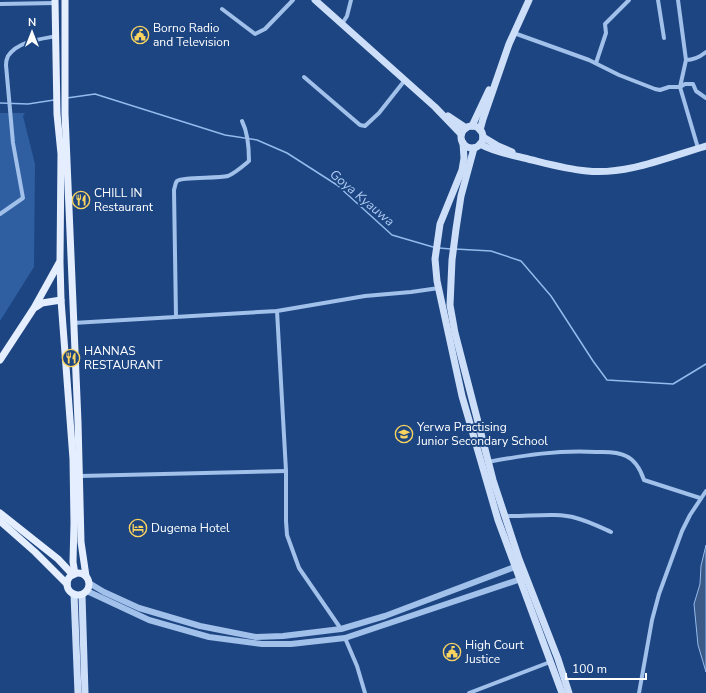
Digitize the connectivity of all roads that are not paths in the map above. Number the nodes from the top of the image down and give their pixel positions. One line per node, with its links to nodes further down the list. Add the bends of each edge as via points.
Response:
1 (65, 0): 17 (main road)
2 (293, 0): 11 (street, via 265,29 255,34)
3 (315, 0): 12 (main road)
4 (351, 0): 12 (street)
5 (529, 0): 13 (main road)
6 (629, 0): 19 (street, via 605,24 606,32)
7 (658, 0): 15 (street)
8 (678, 0): 18 (street)
9 (55, 2): 10 (street); 14 (main road)
10 (0, 4)
11 (222, 9)
12 (342, 24): 22 (main road)
13 (513, 33): 19 (street); 21 (main road)
14 (57, 36): 17 (main road); 32 (street, via 28,42 8,56 6,65 12,143 23,198)
15 (664, 38)
16 (706, 52): 18 (street, via 692,60)
17 (60, 60): 25 (main road)
18 (686, 60): 23 (street)
19 (596, 63): 23 (street, via 655,89)
20 (304, 77): 22 (street, via 362,126 379,113)
21 (496, 78): 27 (main road); 28 (main road)
22 (405, 80): 27 (main road, via 435,107)
23 (680, 87): 24 (street, via 693,84 696,91); 31 (street)
24 (706, 98)
25 (61, 114): 33 (main road); 39 (main road)
26 (242, 121): 38 (street, via 249,161 228,176 176,182)
27 (466, 129): 28 (main road, via 476,127); 29 (main road, via 461,139)
28 (479, 140): 29 (main road, via 468,147); 31 (main road, via 489,149 503,154 556,167 588,171 624,169); 41 (main road, via 471,155 461,196 452,260 450,305)
29 (463, 143): 34 (main road, via 462,170 440,224 436,259)
30 (706, 146): 31 (main road)
31 (698, 148)
32 (0, 214)
33 (60, 262): 35 (main road); 36 (main road)
34 (439, 288): 37 (street, via 365,296); 52 (main road, via 462,396 498,520)
35 (61, 300): 36 (main road, via 42,303); 50 (main road, via 73,459)
36 (34, 308): 40 (main road)
37 (277, 311): 38 (street); 42 (street)
38 (176, 317): 39 (street)
39 (73, 323): 43 (main road)
40 (0, 360)
41 (488, 462): 45 (street, via 547,452 612,452 633,461 644,480); 47 (main road)
42 (286, 471): 43 (street); 59 (street, via 286,521 290,547 299,568)
43 (80, 476): 55 (main road, via 81,542)
44 (706, 490): 45 (street)
45 (700, 498): 68 (street, via 682,531 659,594)
46 (0, 513): 51 (main road)
47 (504, 516): 49 (street, via 567,516); 52 (main road)
48 (0, 521): 56 (main road)
49 (611, 532)
50 (73, 553): 51 (main road, via 70,558); 53 (main road)
51 (58, 560): 53 (main road)
52 (518, 565): 54 (main road); 59 (street, via 385,616)
53 (74, 574): 55 (main road, via 83,574); 56 (main road)
54 (523, 578): 60 (street); 61 (main road); 67 (main road, via 558,659)
55 (87, 579): 57 (main road); 59 (street, via 109,594 139,608 230,632 256,637)
56 (67, 584): 58 (main road)
57 (84, 593): 58 (main road); 60 (street, via 149,620 209,637 262,644 291,644); 63 (main road)
58 (74, 594): 62 (main road)
59 (340, 629)
60 (345, 638): 64 (street)
61 (550, 662): 65 (street); 66 (main road)
62 (78, 693)
63 (86, 693)
64 (365, 693)
65 (469, 693)
66 (562, 693)
67 (569, 693)
68 (639, 693)

